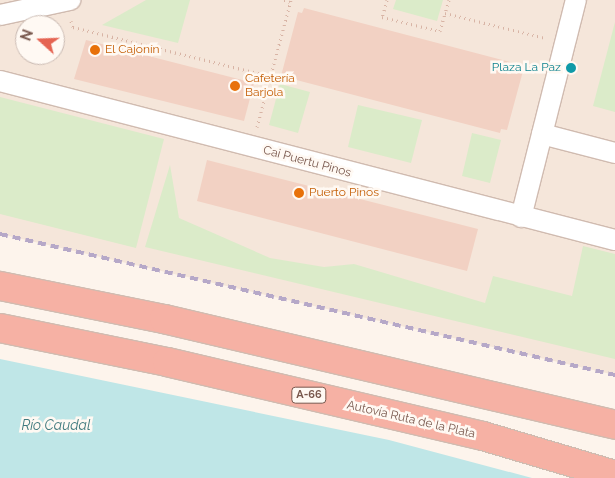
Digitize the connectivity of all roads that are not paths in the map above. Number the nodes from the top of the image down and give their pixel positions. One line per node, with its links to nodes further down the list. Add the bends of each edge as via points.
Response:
1 (576, 0): 5 (street)
2 (66, 1): 3 (street)
3 (0, 15)
4 (0, 81): 7 (street, Cai Puertu Pinos)
5 (542, 134): 6 (street); 7 (street)
6 (615, 153)
7 (521, 217): 8 (street, Cai Puertu Pinos)
8 (615, 240)
9 (0, 286): 11 (highway, via 164,320)
10 (0, 328): 12 (highway, Autovía Ruta de la Plata / A-66, via 167,362 483,436)
11 (615, 425)
12 (615, 475)

